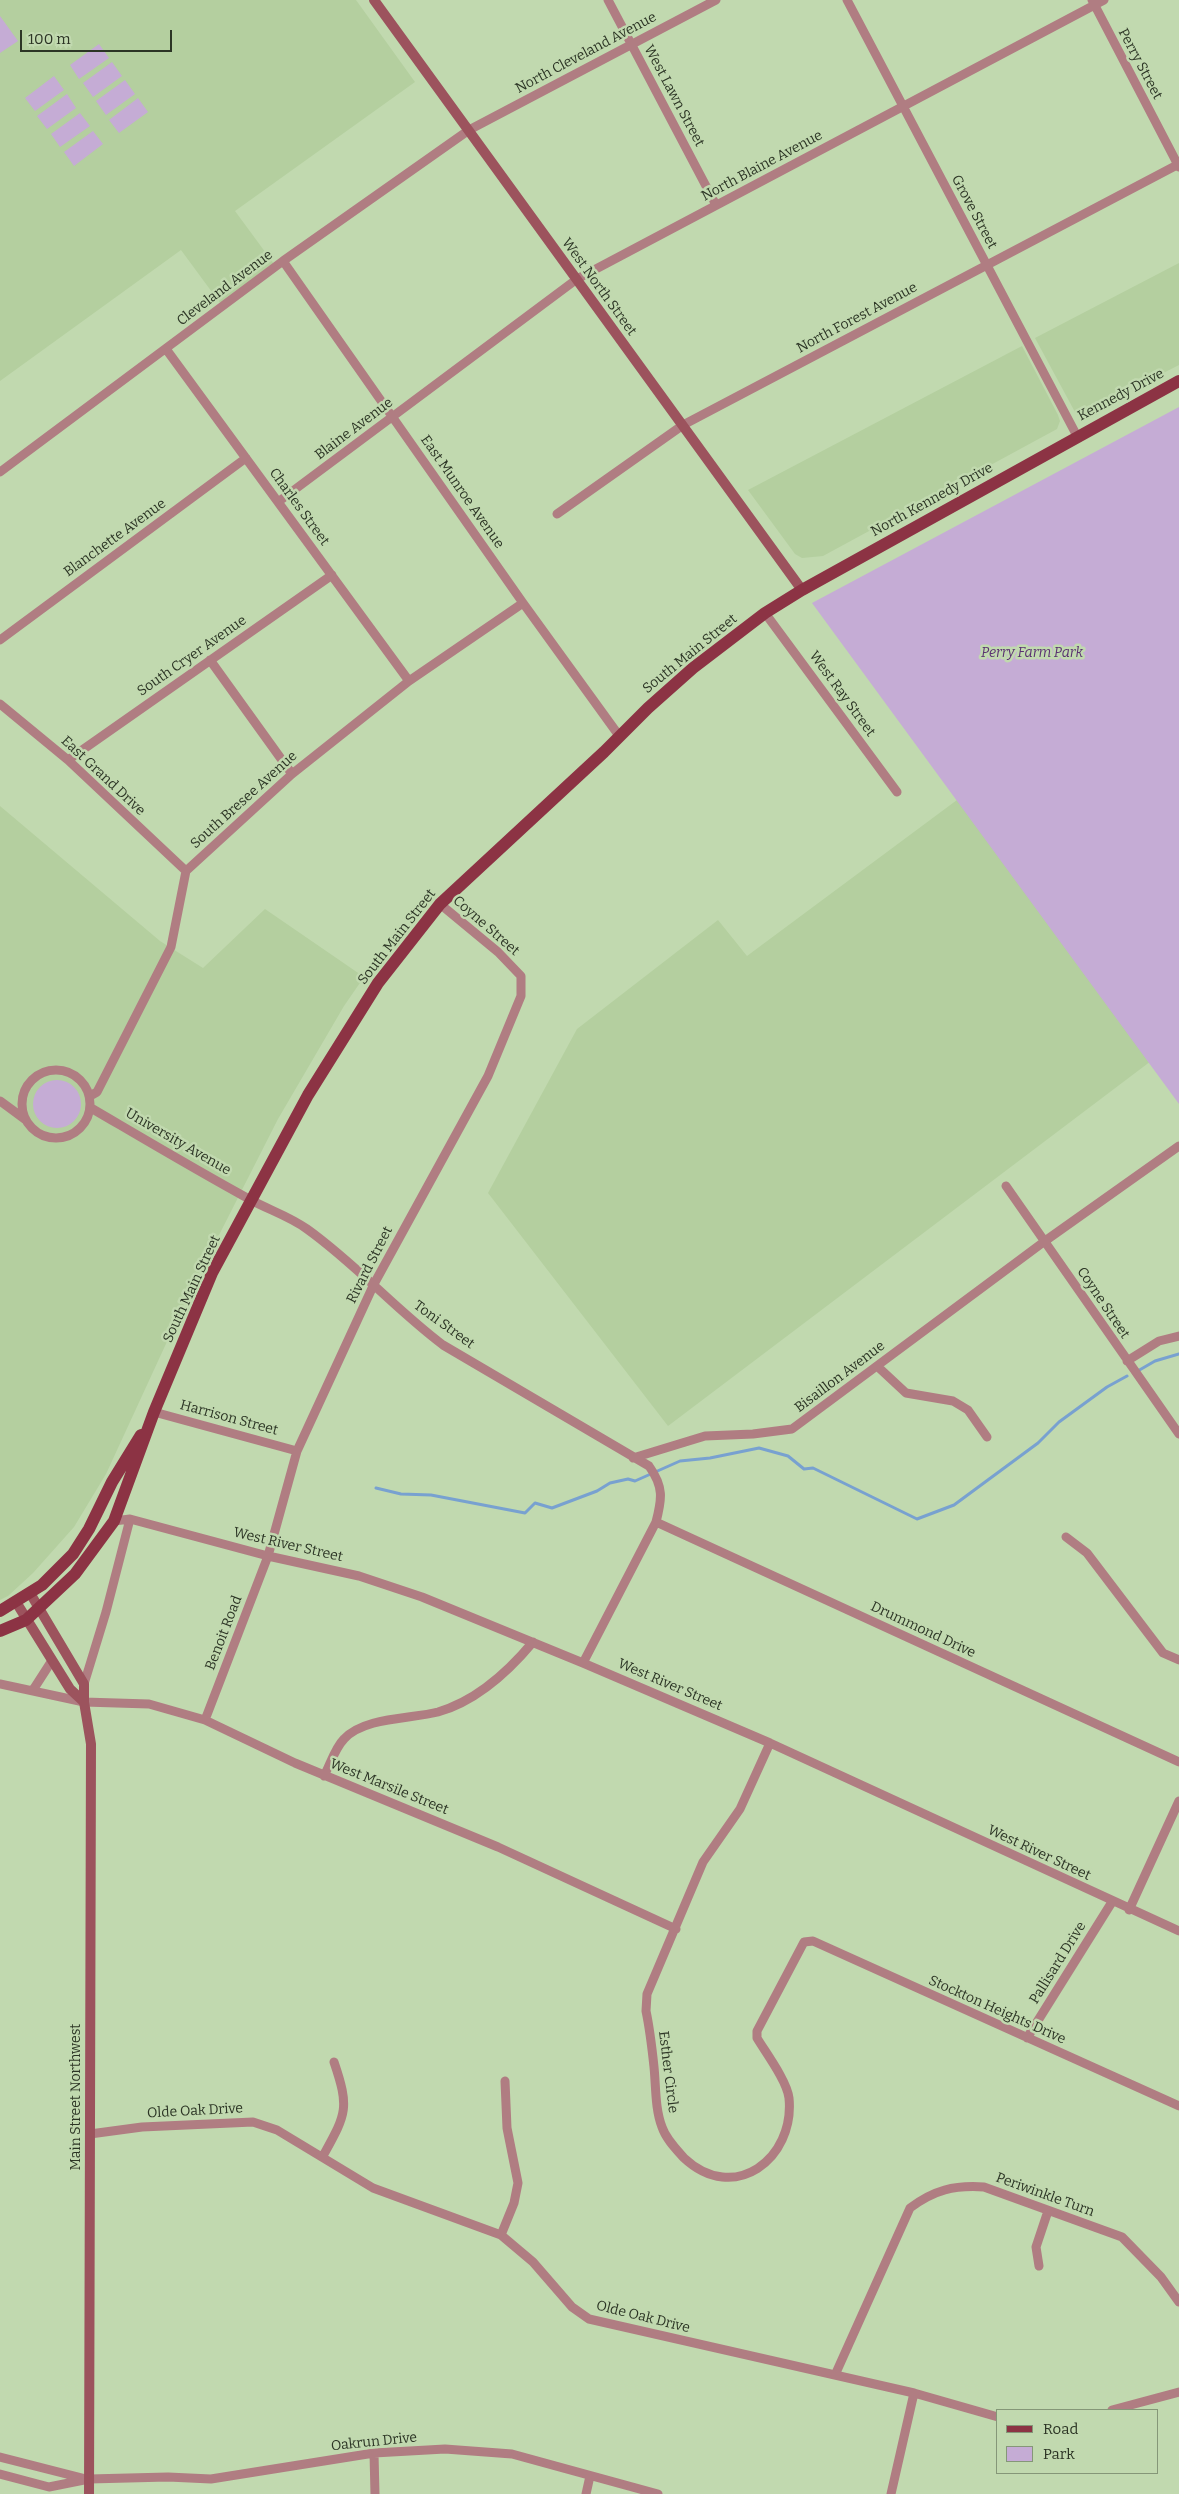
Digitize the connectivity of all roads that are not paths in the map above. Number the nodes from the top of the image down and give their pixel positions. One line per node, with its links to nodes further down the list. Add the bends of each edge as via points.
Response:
1 (374, 0): 9 (main road, West North Street)
2 (608, 0): 7 (street, West Lawn Street)
3 (716, 0): 7 (street, North Cleveland Avenue)
4 (847, 0): 8 (street, Grove Street)
5 (1104, 0): 6 (street, North Blaine Avenue)
6 (1093, 3): 8 (street, North Blaine Avenue); 10 (street, Perry Street)
7 (631, 45): 9 (street, North Cleveland Avenue); 11 (street, West Lawn Street)
8 (903, 106): 11 (street, North Blaine Avenue); 13 (street, Grove Street)
9 (469, 130): 12 (street, Cleveland Avenue); 14 (main road, West North Street)
10 (1179, 165): 13 (street, North Forest Avenue)
11 (716, 205): 14 (street, North Blaine Avenue)
12 (283, 261): 15 (street, Cleveland Avenue); 18 (street, East Munroe Avenue)
13 (987, 265): 19 (street, North Forest Avenue); 20 (street, Grove Street)
14 (577, 279): 16 (street, North Blaine Avenue); 19 (main road, West North Street)
15 (166, 349): 21 (street, Charles Street); 22 (street, Cleveland Avenue)
16 (446, 378): 18 (street, Blaine Avenue)
17 (1179, 381): 20 (main road, Kennedy Drive)
18 (394, 416): 23 (street, Blaine Avenue); 27 (street, East Munroe Avenue)
19 (683, 425): 24 (street, North Forest Avenue); 26 (main road, West North Street)
20 (1077, 436): 26 (main road, North Kennedy Drive)
21 (246, 458): 23 (street, Charles Street); 29 (street, Blanchette Avenue)
22 (0, 472)
23 (278, 502): 25 (street, Charles Street)
24 (557, 514)
25 (332, 575): 30 (street, South Cryer Avenue); 31 (street, Charles Street)
26 (802, 590): 28 (main road, South Main Street)
27 (523, 603): 31 (street, South Bresee Avenue); 33 (street, East Munroe Avenue)
28 (765, 613): 33 (main road, South Main Street, via 694,668); 36 (street, West Ray Street)
29 (0, 640)
30 (210, 660): 34 (street, South Cryer Avenue); 35 (street)
31 (409, 681): 35 (street, South Bresee Avenue)
32 (0, 704): 34 (street, East Grand Drive)
33 (620, 737): 38 (main road, South Main Street)
34 (68, 760): 37 (street, East Grand Drive)
35 (292, 774): 37 (street, South Bresee Avenue)
36 (897, 792)
37 (186, 871): 40 (street, via 171,947 97,1092)
38 (440, 904): 39 (street, Coyne Street, via 498,952 520,976); 46 (main road, South Main Street, via 378,983 339,1043)
39 (521, 996): 48 (street, Rivard Street, via 488,1076)
40 (90, 1096): 42 (street); 43 (street, via 77,1077 56,1070 44,1072 27,1086 22,1103)
41 (0, 1101): 43 (street)
42 (91, 1108): 43 (street, via 82,1128 62,1138 41,1135); 46 (street, University Avenue)
43 (26, 1120)
44 (1179, 1146): 47 (street, Bisaillon Avenue)
45 (1006, 1186): 47 (street, Coyne Street)
46 (251, 1200): 48 (street, Toni Street, via 306,1228 349,1260); 52 (main road, South Main Street, via 212,1273)
47 (1045, 1241): 50 (street, Coyne Street); 51 (street, Bisaillon Avenue)
48 (374, 1284): 55 (street, Rivard Street); 56 (street, Toni Street, via 411,1322 443,1345)
49 (1179, 1336): 50 (street, via 1159,1340)
50 (1127, 1361): 53 (street, Coyne Street)
51 (877, 1366): 54 (street, via 906,1393 952,1401 968,1410); 56 (street, Bisaillon Avenue, via 792,1429 705,1436)
52 (154, 1412): 55 (street, Harrison Street); 57 (main road, South Main Street); 63 (main road, South Main Street, via 73,1554)
53 (1179, 1434)
54 (987, 1437)
55 (297, 1451): 62 (street, Rivard Street)
56 (633, 1458): 60 (street, via 645,1463 657,1477 662,1499)
57 (122, 1501): 58 (street); 59 (main road, South Main Street)
58 (130, 1519): 59 (street, West River Street); 62 (street, West River Street); 74 (street)
59 (114, 1521): 65 (main road, South Main Street, via 75,1574)
60 (656, 1522): 72 (street); 79 (street, Drummond Drive)
61 (1066, 1537): 70 (street, via 1086,1553 1162,1653)
62 (268, 1556): 69 (street, West River Street, via 358,1576 422,1597); 77 (street, Benoit Road)
63 (30, 1593): 64 (main road, South Main Street); 65 (main road)
64 (16, 1602): 66 (main road, South Main Street); 67 (main road)
65 (39, 1608): 67 (main road, South Main Street); 74 (main road)
66 (0, 1611)
67 (26, 1620): 68 (main road, South Main Street); 71 (main road)
68 (0, 1631)
69 (533, 1642): 72 (street, West River Street); 80 (street, via 514,1665 468,1698 439,1712 369,1724 344,1738)
70 (1179, 1660)
71 (51, 1662): 75 (street); 76 (main road, via 70,1689)
72 (583, 1663): 78 (street, West River Street)
73 (0, 1684): 75 (street, West Marsile Street)
74 (84, 1684): 76 (main road, Main Street Northwest)
75 (33, 1690): 76 (street, West Marsile Street)
76 (84, 1702): 77 (street, West Marsile Street, via 149,1704); 91 (main road, Main Street Northwest, via 91,1744)
77 (205, 1720): 80 (street, West Marsile Street)
78 (770, 1743): 82 (street, West River Street); 84 (street, via 740,1809 702,1862)
79 (1179, 1762)
80 (324, 1776): 84 (street, West Marsile Street, via 498,1847)
81 (1179, 1801): 83 (street)
82 (1112, 1902): 83 (street, West River Street); 87 (street, Pallisard Drive)
83 (1129, 1910): 85 (street, West River Street)
84 (676, 1929): 86 (street, Esther Circle, via 647,1994 646,2011 662,2128 691,2164 708,2175 730,2178 749,2173 766,2162 780,2146 788,2123 789,2096 757,2038 757,2031)
85 (1179, 1931)
86 (804, 1942): 87 (street, Stockton Heights Drive, via 813,1941)
87 (1027, 2038): 90 (street, Stockton Heights Drive)
88 (334, 2062): 92 (street, via 344,2098 344,2118)
89 (505, 2081): 94 (street, via 507,2128 518,2183)
90 (1179, 2106)
91 (90, 2134): 92 (street, Olde Oak Drive, via 142,2127 253,2122 277,2130); 106 (main road, Main Street Northwest)
92 (323, 2156): 94 (street, Olde Oak Drive, via 373,2188)
93 (1048, 2211): 95 (street, via 1036,2247); 96 (street, Periwinkle Turn, via 1122,2237 1161,2276); 97 (street, Periwinkle Turn, via 984,2187 959,2186 924,2198 910,2208)
94 (501, 2235): 97 (street, Olde Oak Drive, via 533,2262 572,2307 588,2319)
95 (1039, 2266)
96 (1179, 2302)
97 (835, 2376): 99 (street, Olde Oak Drive)
98 (1179, 2392): 100 (street)
99 (914, 2393): 101 (street, Olde Oak Drive); 111 (street)
100 (1116, 2409)
101 (996, 2415)
102 (374, 2453): 105 (street, Oakrun Drive, via 445,2449 512,2454); 106 (street, Oakrun Drive, via 211,2478); 108 (street)
103 (0, 2457): 106 (street)
104 (0, 2474): 106 (street, via 49,2486)
105 (590, 2476): 109 (street); 110 (street, Oakrun Drive)
106 (89, 2479): 107 (main road, Main Street Northwest)
107 (89, 2494)
108 (375, 2494)
109 (586, 2494)
110 (658, 2494)
111 (891, 2494)

